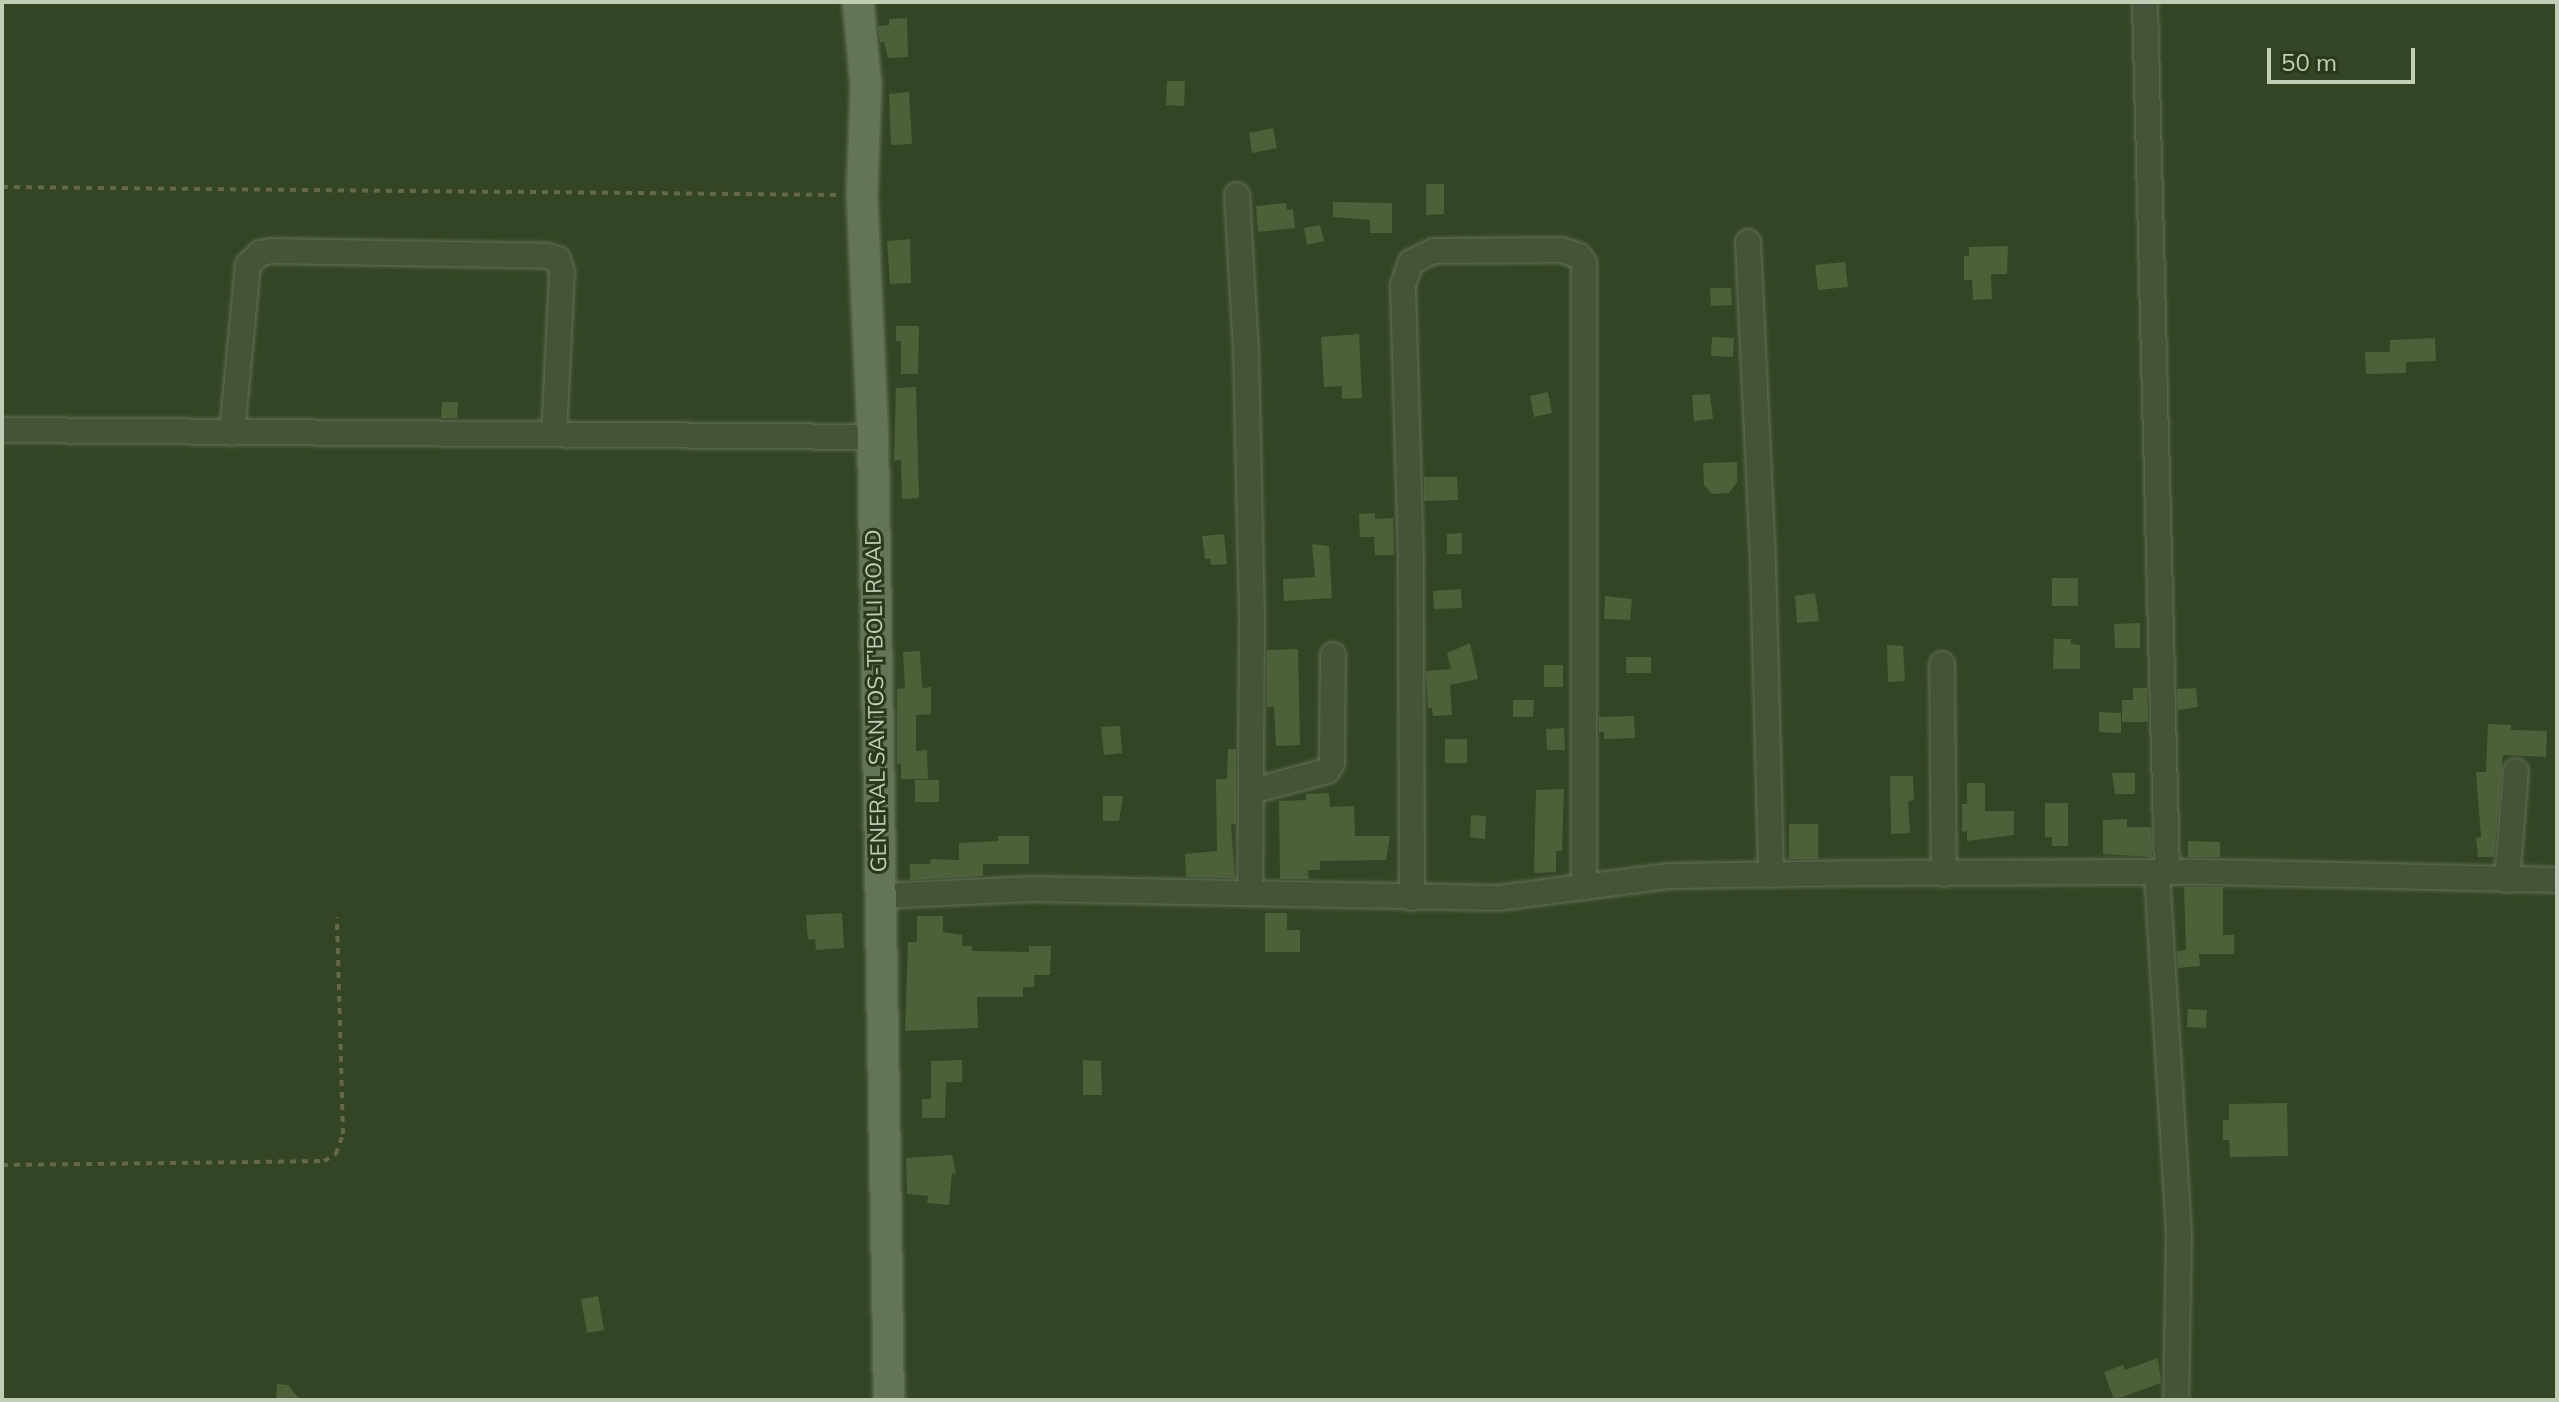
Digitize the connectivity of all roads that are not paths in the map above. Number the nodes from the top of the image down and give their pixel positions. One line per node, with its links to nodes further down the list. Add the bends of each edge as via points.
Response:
1 (858, 2): 8 (main road, GENERAL SANTOS-T'BOLI ROAD, via 866,86 862,195)
2 (2145, 2): 14 (street)
3 (1237, 195): 12 (street, via 1246,367)
4 (1748, 242): 15 (street)
5 (2, 430): 6 (street)
6 (232, 433): 7 (street); 7 (street, via 248,265 260,253 271,251 558,259 562,272)
7 (554, 434): 8 (street)
8 (873, 437): 20 (main road, GENERAL SANTOS-T'BOLI ROAD)
9 (1333, 655): 12 (street, via 1332,763 1327,771)
10 (1942, 664): 13 (street)
11 (2516, 771): 16 (street)
12 (1252, 791): 19 (street)
13 (1944, 874): 14 (street); 15 (street)
14 (2162, 874): 16 (street); 23 (street, via 2179,1234)
15 (1771, 875): 18 (street, via 1670,876)
16 (2507, 880): 17 (street)
17 (2557, 880)
18 (1584, 886): 21 (street, via 1498,898); 21 (street, via 1584,263 1561,250 1434,251 1411,262 1403,285)
19 (1250, 893): 20 (street, via 1032,889); 21 (street)
20 (879, 896): 22 (main road, GENERAL SANTOS-T'BOLI ROAD)
21 (1412, 898)
22 (889, 1400)
23 (2176, 1400)

